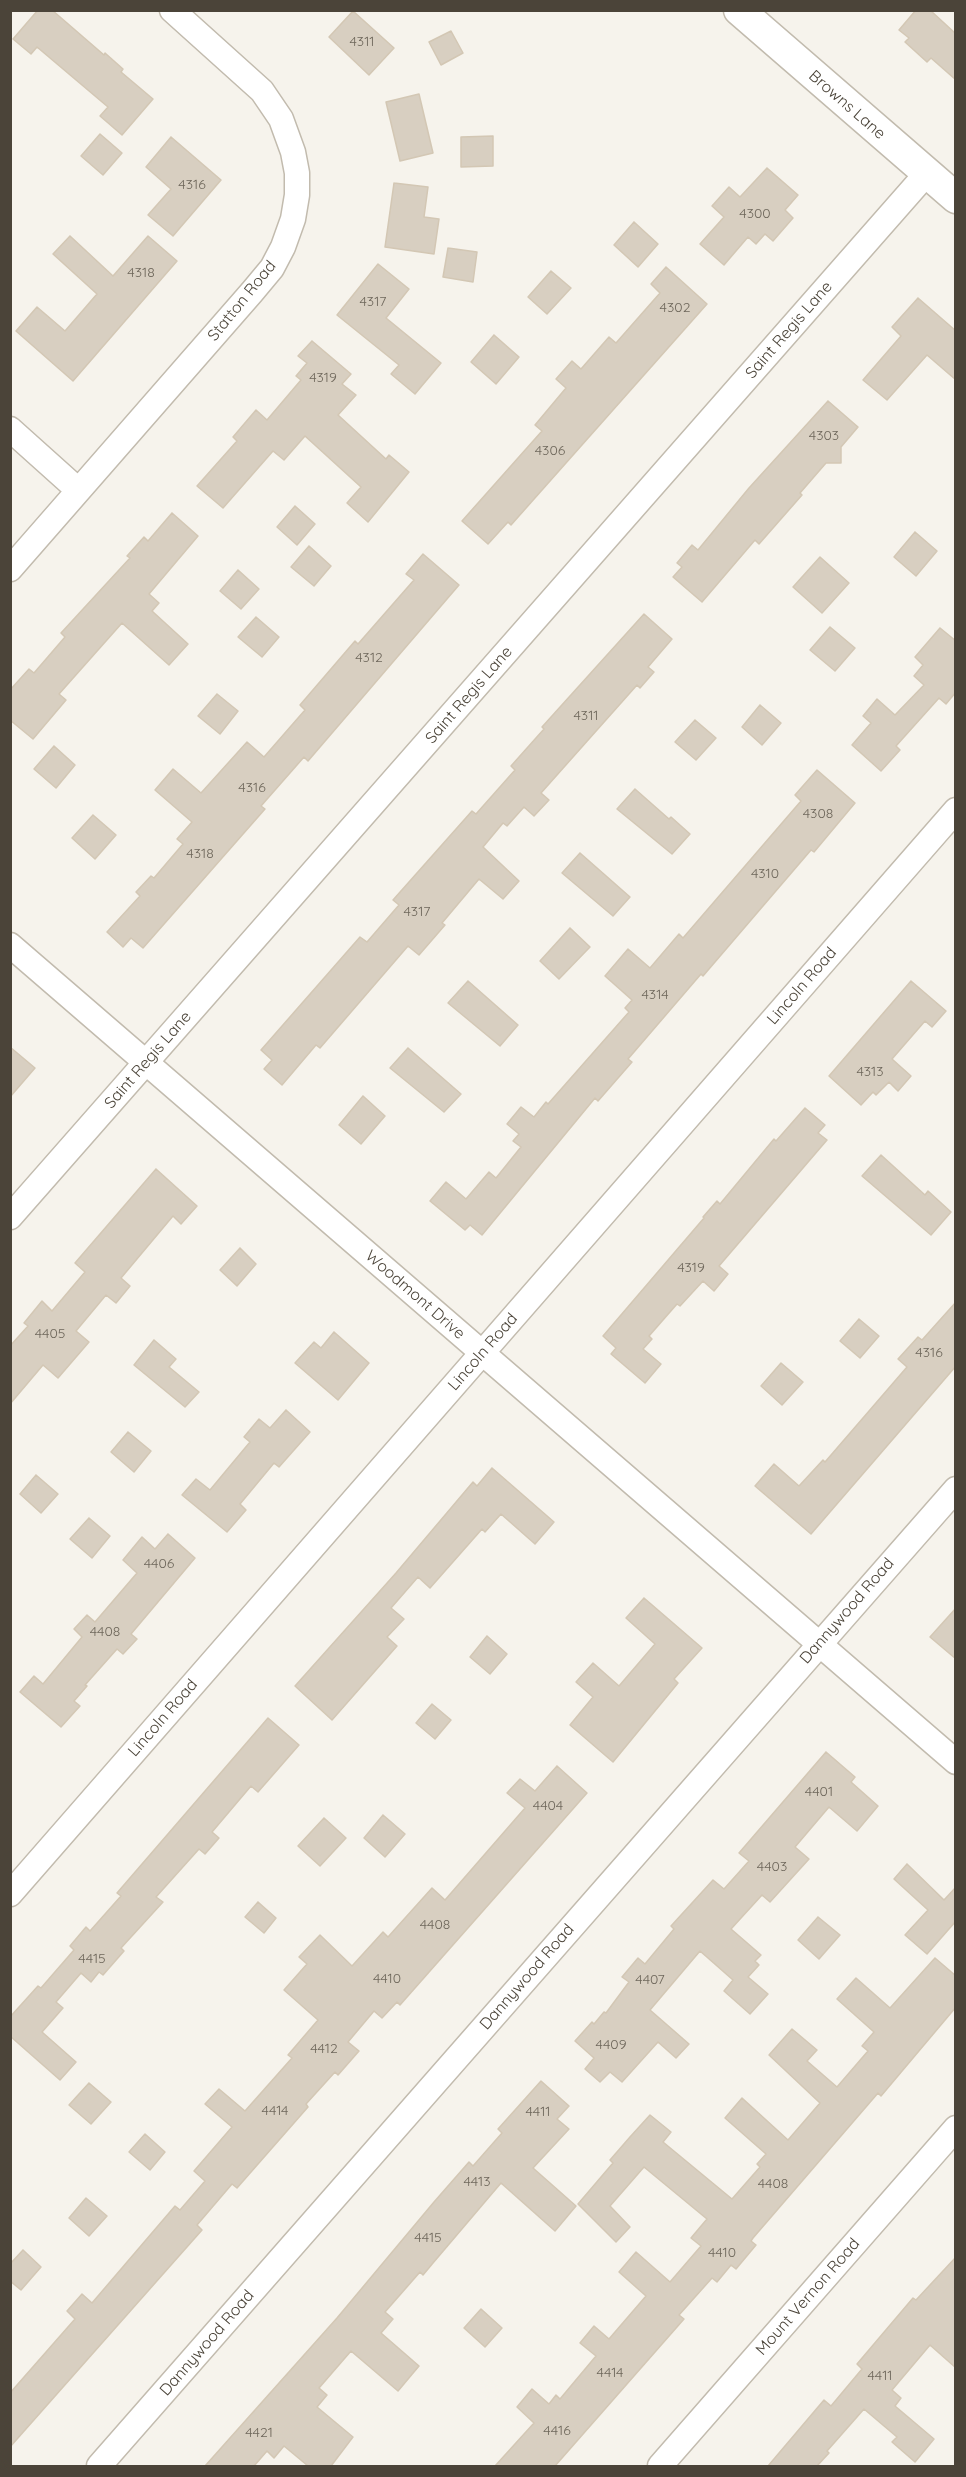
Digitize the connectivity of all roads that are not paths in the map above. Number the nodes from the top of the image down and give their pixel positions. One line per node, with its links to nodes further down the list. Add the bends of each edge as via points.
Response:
1 (172, 10): 6 (street, Statton Road, via 262,91 281,119 297,173 293,219 272,268)
2 (739, 10): 3 (street, Browns Lane)
3 (927, 173): 4 (street, Browns Lane); 10 (street, Saint Regis Lane)
4 (956, 198)
5 (10, 429): 6 (street)
6 (78, 490): 7 (street, Statton Road)
7 (10, 569)
8 (956, 810): 12 (street, Lincoln Road)
9 (10, 945): 10 (street, Woodmont Drive)
10 (146, 1063): 11 (street, Saint Regis Lane); 12 (street, Woodmont Drive)
11 (10, 1217)
12 (482, 1352): 14 (street, Woodmont Drive); 16 (street, Lincoln Road)
13 (956, 1489): 14 (street, Dannywood Road)
14 (819, 1643): 15 (street, Woodmont Drive); 18 (street, Dannywood Road)
15 (956, 1762)
16 (10, 1893)
17 (956, 2128): 19 (street, Mount Vernon Road)
18 (99, 2466)
19 (660, 2466)

